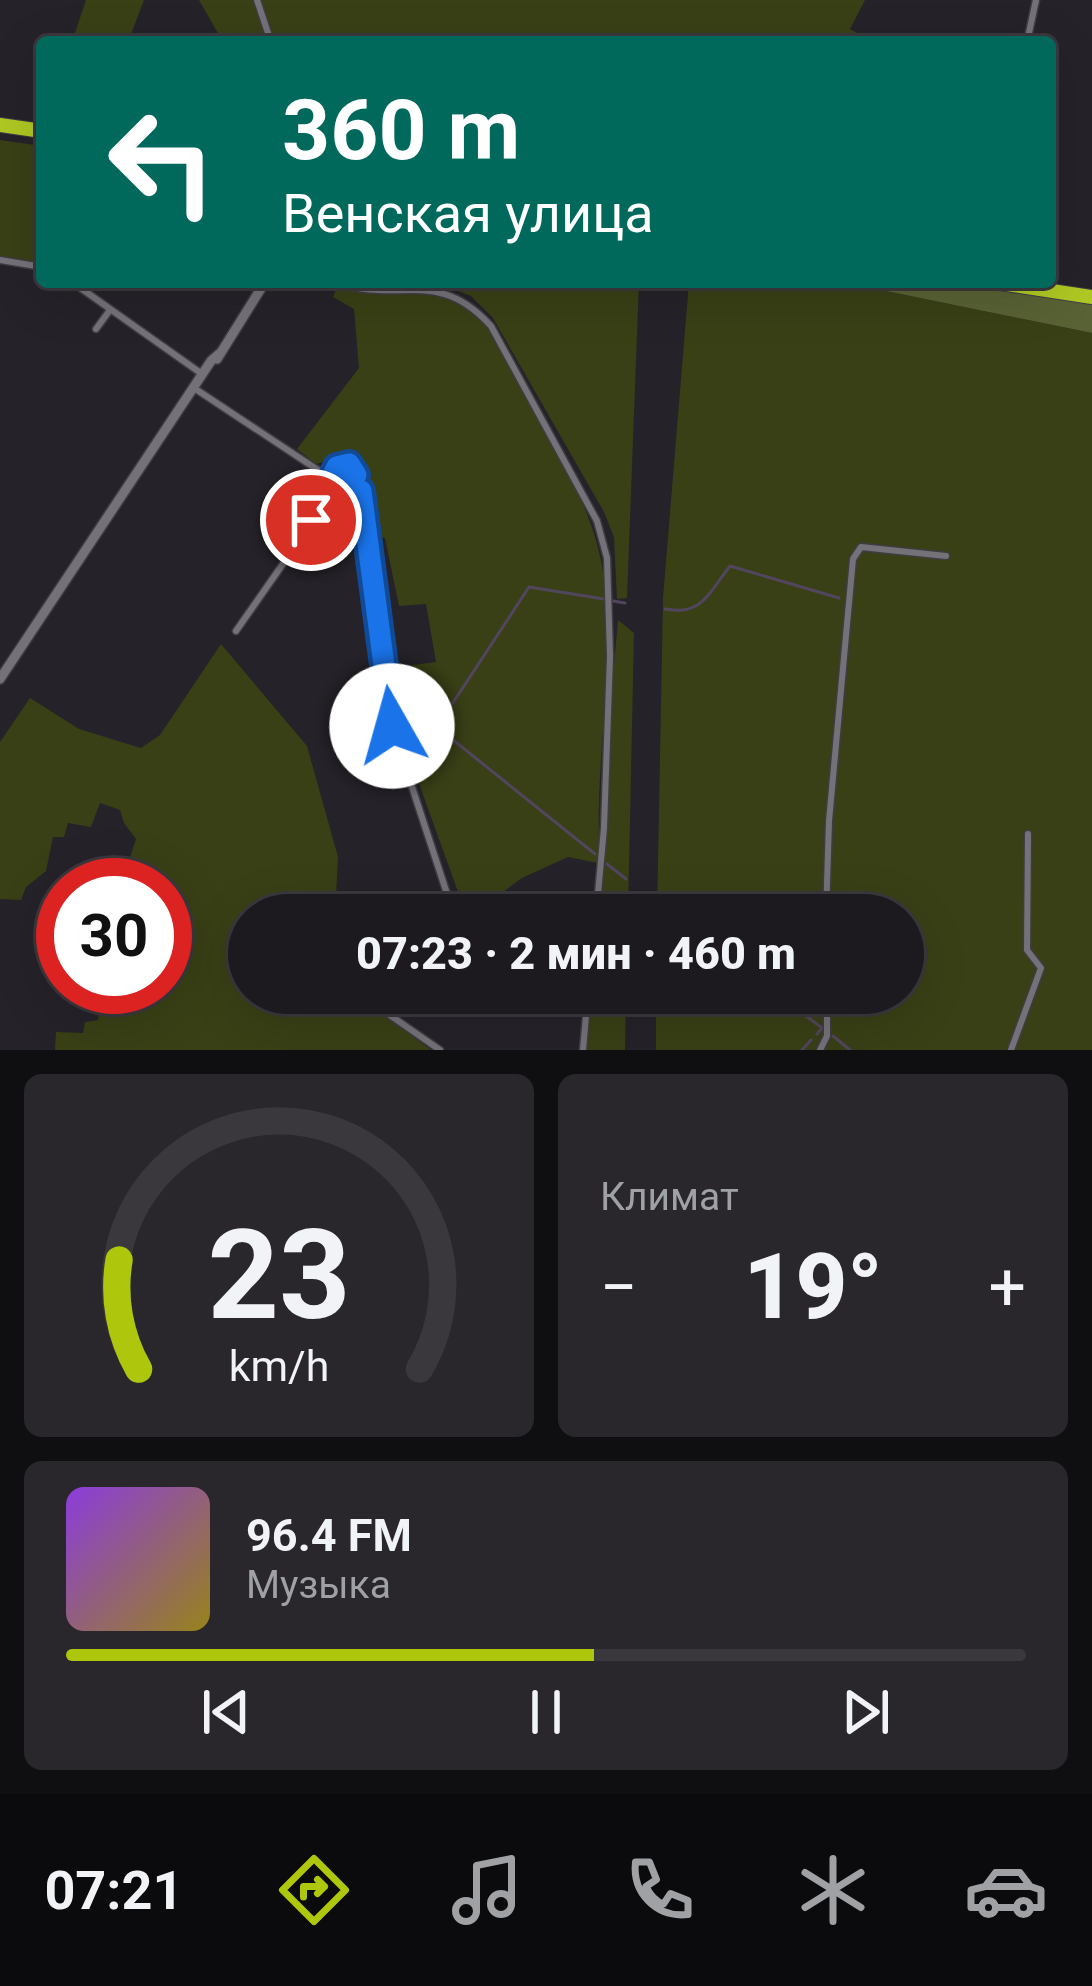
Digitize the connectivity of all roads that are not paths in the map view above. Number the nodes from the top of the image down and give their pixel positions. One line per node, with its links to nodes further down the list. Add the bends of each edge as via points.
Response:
1 (257, 0): 3 (street)
2 (1036, 0): 4 (street)
3 (269, 36)
4 (1028, 36)
5 (0, 125): 6 (highway)
6 (36, 130)
7 (0, 260): 8 (street)
8 (36, 266)
9 (80, 288): 14 (street)
10 (261, 288): 16 (street)
11 (354, 288): 25 (street, via 440,290 476,309 597,521 607,558 610,656)
12 (1033, 288): 13 (highway)
13 (1092, 297)
14 (110, 310): 15 (street); 17 (street)
15 (96, 329)
16 (219, 354): 17 (street); 18 (street)
17 (202, 374): 18 (street)
18 (195, 389): 19 (street); 22 (street)
19 (341, 483): 21 (street); 24 (street, via 361,491 392,726)
20 (946, 556): 26 (street, via 861,548 853,559)
21 (236, 631)
22 (0, 679)
23 (1028, 834): 35 (street, via 1027,950 1041,968)
24 (447, 894)
25 (598, 894)
26 (827, 894)
27 (388, 1014): 31 (street)
28 (394, 1014): 31 (street)
29 (586, 1014): 33 (street)
30 (826, 1014): 34 (street)
31 (392, 1017): 32 (street)
32 (440, 1050)
33 (583, 1050)
34 (820, 1050)
35 (1011, 1050)

